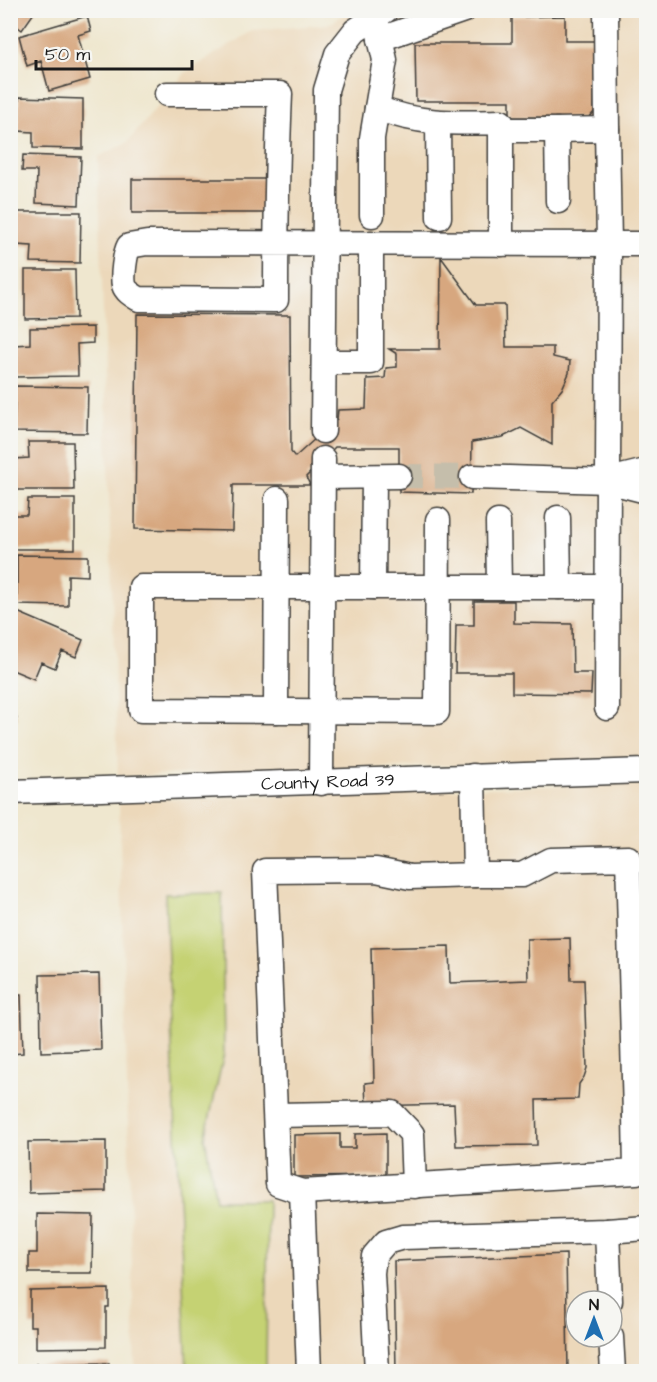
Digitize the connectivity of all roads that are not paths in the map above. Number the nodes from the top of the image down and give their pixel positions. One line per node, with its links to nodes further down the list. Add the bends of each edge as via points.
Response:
1 (464, 10): 3 (street)
2 (606, 10): 7 (street)
3 (380, 22): 5 (street, via 385,60); 14 (street, via 355,31 337,54 326,90)
4 (167, 94): 13 (street, via 280,94)
5 (377, 108): 6 (street, via 401,117); 11 (street, via 372,138)
6 (438, 123): 8 (street, via 501,122); 12 (street)
7 (607, 129): 9 (street); 17 (street)
8 (501, 130): 9 (street); 16 (street)
9 (558, 130): 10 (street)
10 (558, 201)
11 (372, 215)
12 (439, 217)
13 (276, 243): 13 (street, via 276,300 139,299 124,285 129,246); 14 (street)
14 (326, 243): 15 (street); 19 (street)
15 (371, 243): 16 (street); 19 (street, via 370,363)
16 (501, 244): 17 (street)
17 (609, 244): 18 (street); 25 (street)
18 (646, 244)
19 (324, 363): 20 (street)
20 (323, 431)
21 (646, 471): 25 (street)
22 (399, 476): 23 (street)
23 (374, 477): 32 (street, via 323,468); 33 (street)
24 (471, 477): 25 (street)
25 (607, 480): 26 (street); 37 (street)
26 (646, 491)
27 (277, 498): 31 (street)
28 (558, 518): 36 (street)
29 (438, 520): 34 (street)
30 (498, 522): 35 (street)
31 (276, 587): 32 (street); 39 (street); 39 (street, via 141,587 141,710)
32 (322, 587): 33 (street); 40 (street)
33 (373, 587): 34 (street)
34 (437, 587): 35 (street); 40 (street, via 437,712)
35 (499, 587): 36 (street)
36 (559, 587): 37 (street)
37 (607, 587): 38 (street)
38 (607, 708)
39 (276, 711): 40 (street)
40 (321, 711): 43 (street)
41 (646, 771): 42 (street, County Road 39)
42 (473, 776): 43 (street, County Road 39); 45 (street)
43 (321, 783): 44 (street, County Road 39)
44 (10, 792)
45 (475, 875): 46 (street, via 522,875 551,860 628,858); 47 (street, via 410,878 376,870 265,871)
46 (641, 1114): 48 (street, via 636,1172)
47 (276, 1115): 48 (street, via 392,1113 412,1134); 49 (street, via 278,1184)
48 (414, 1186): 49 (street)
49 (302, 1192): 54 (street)
50 (646, 1228): 51 (street)
51 (607, 1231): 52 (street); 55 (street, via 403,1237 386,1242 374,1256 372,1273)
52 (609, 1289)
53 (612, 1349): 56 (street)
54 (309, 1371)
55 (377, 1371)
56 (613, 1371)

